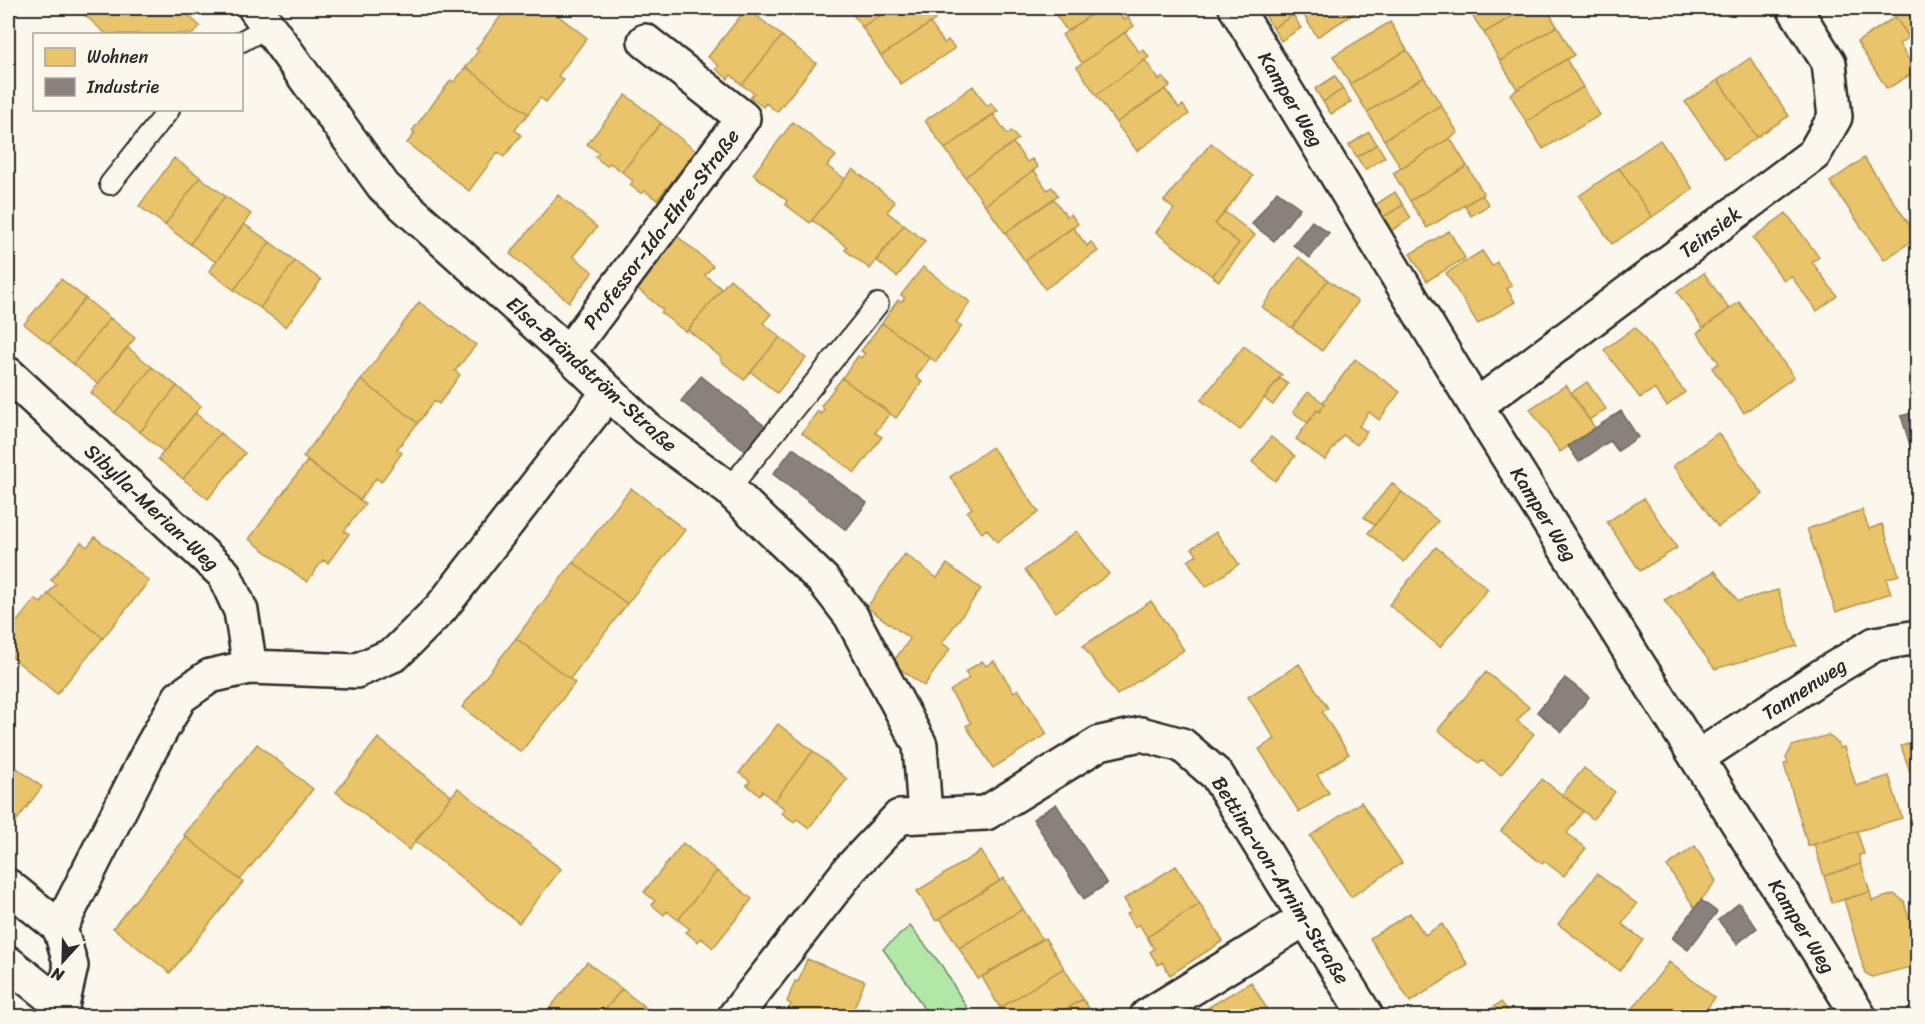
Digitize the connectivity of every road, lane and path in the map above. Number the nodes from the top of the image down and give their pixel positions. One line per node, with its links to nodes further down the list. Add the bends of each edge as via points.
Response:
1 (1236, 8): 11 (street, Kamper Weg)
2 (1794, 8): 11 (street, Teinsiek, via 1829,63 1835,117 1814,154)
3 (255, 25): 8 (street, Elsa-Brändström-Straße, via 384,187)
4 (645, 41): 8 (street, Professor-Ida-Ehre-Straße, via 743,118)
5 (168, 111): 6 (lane)
6 (110, 184)
7 (878, 304): 12 (lane)
8 (568, 353): 10 (street, Elsa-Brändström-Straße)
9 (8, 374): 14 (street, Sibylla-Merian-Weg, via 224,574 241,610)
10 (609, 392): 12 (street, Elsa-Brändström-Straße, via 647,429); 14 (street, via 441,608 395,654 356,672)
11 (1476, 406): 15 (street, Kamper Weg)
12 (729, 489): 16 (street, Elsa-Brändström-Straße, via 824,581 851,616 920,745)
13 (1917, 637): 15 (street, Tannenweg, via 1875,645)
14 (250, 667): 19 (street, via 210,676 180,697)
15 (1697, 758): 25 (street, Kamper Weg)
16 (925, 815): 18 (street, Bettina-von-Arnim-Straße, via 986,813 1100,743 1141,734 1182,745 1217,776); 22 (street, Bettina-von-Arnim-Straße, via 899,817 850,869)
17 (8, 886): 19 (street)
18 (1306, 918): 23 (street); 24 (street, Bettina-von-Arnim-Straße)
19 (60, 928): 21 (street, via 71,966)
20 (8, 963): 21 (street)
21 (62, 1011)
22 (735, 1017)
23 (1147, 1017)
24 (1366, 1017)
25 (1859, 1017)

